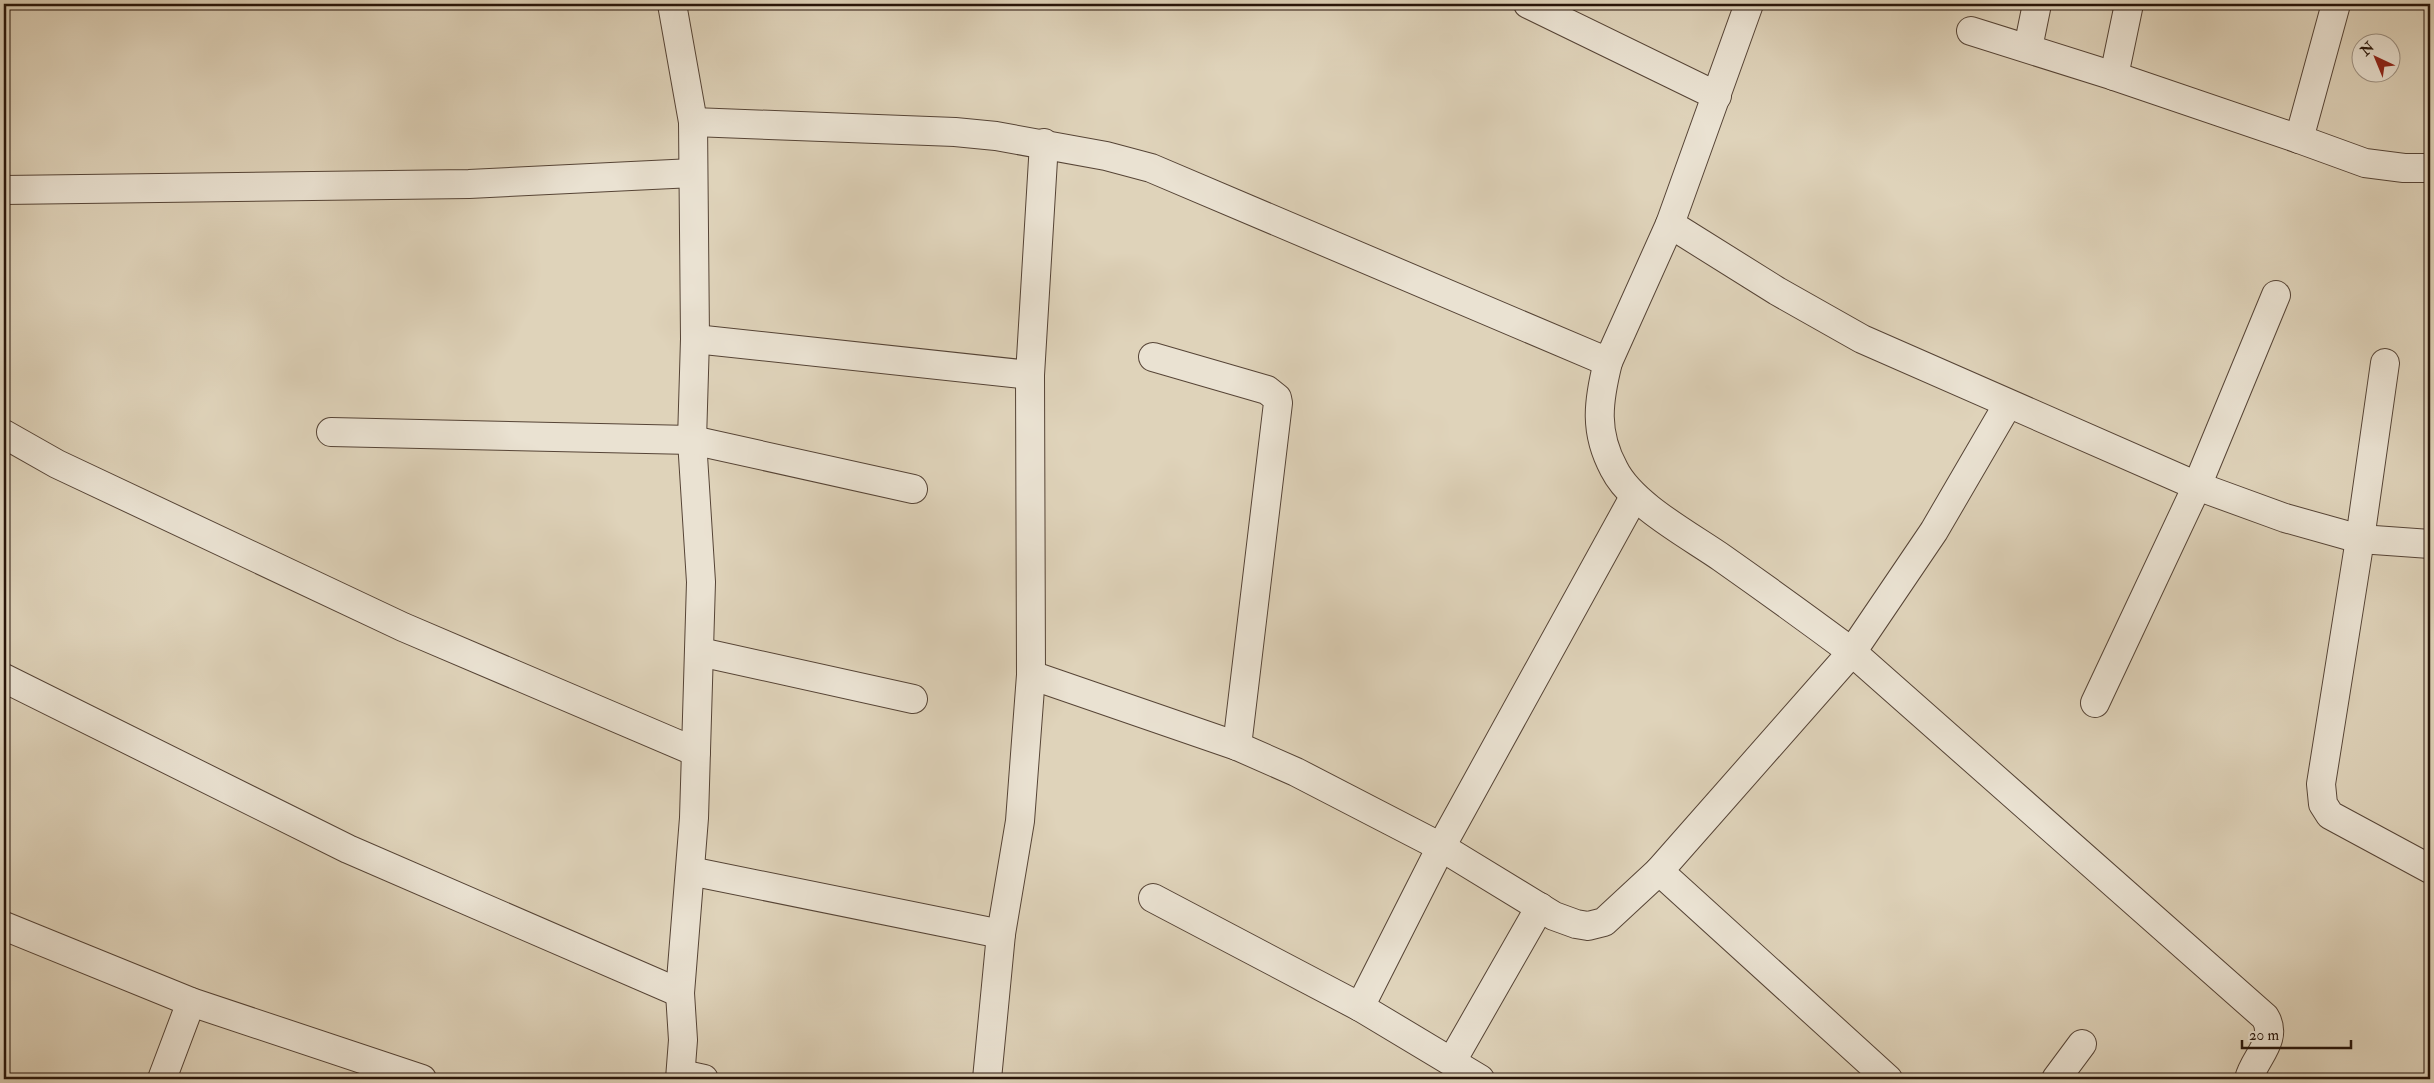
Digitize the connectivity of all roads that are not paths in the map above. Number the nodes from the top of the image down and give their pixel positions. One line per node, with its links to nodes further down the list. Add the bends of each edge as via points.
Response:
1 (672, 4): 11 (street)
2 (1528, 4): 10 (street)
3 (1749, 4): 10 (street)
4 (2037, 4): 8 (street)
5 (2129, 4): 9 (street)
6 (2336, 4): 12 (street)
7 (1971, 31): 8 (street)
8 (2028, 48): 9 (street)
9 (2114, 76): 12 (street)
10 (1717, 96): 17 (street)
11 (693, 122): 13 (street, via 955,132); 15 (street)
12 (2299, 139): 14 (street, via 2365,163)
13 (1044, 143): 21 (street, via 1151,168); 23 (street)
14 (2430, 168)
15 (693, 173): 16 (street, via 469,184); 19 (street)
16 (4, 190)
17 (1670, 224): 21 (street); 24 (street, via 1862,339)
18 (2276, 295): 28 (street)
19 (695, 338): 23 (street); 27 (street)
20 (1152, 357): 39 (street, via 1268,390 1278,403)
21 (1608, 362): 30 (street, via 1599,399 1601,438 1614,470)
22 (2385, 363): 31 (street)
23 (1030, 375): 35 (street)
24 (2008, 404): 28 (street); 34 (street, via 1934,531)
25 (332, 432): 27 (street)
26 (4, 434): 40 (street, via 57,464 403,627)
27 (692, 440): 29 (street); 33 (street, via 701,582)
28 (2197, 486): 31 (street, via 2285,518); 38 (street)
29 (913, 489)
30 (1634, 496): 34 (street); 41 (street)
31 (2360, 539): 32 (street); 42 (street, via 2321,784 2323,804 2330,815 2348,827)
32 (2430, 544)
33 (700, 652): 37 (street); 40 (street)
34 (1852, 652): 44 (street); 61 (street, via 2265,1017 2269,1025 2268,1041)
35 (1031, 675): 39 (street); 48 (street, via 1020,820)
36 (4, 678): 49 (street, via 348,849)
37 (913, 699)
38 (2095, 703)
39 (1237, 746): 41 (street, via 1296,772)
40 (696, 752): 43 (street)
41 (1441, 847): 46 (street); 51 (street)
42 (2430, 869)
43 (690, 871): 48 (street); 49 (street)
44 (1659, 871): 46 (street, via 1604,922 1588,926 1576,924); 59 (street)
45 (1153, 898): 51 (street)
46 (1540, 907): 53 (street)
47 (4, 926): 50 (street)
48 (1001, 934): 57 (street)
49 (680, 992): 54 (street)
50 (191, 1002): 55 (street); 56 (street)
51 (1360, 1007): 53 (street)
52 (2082, 1044): 60 (street)
53 (1452, 1061): 58 (street)
54 (688, 1077)
55 (162, 1079)
56 (422, 1079)
57 (987, 1079)
58 (1480, 1079)
59 (1888, 1079)
60 (2056, 1079)
61 (2249, 1079)

